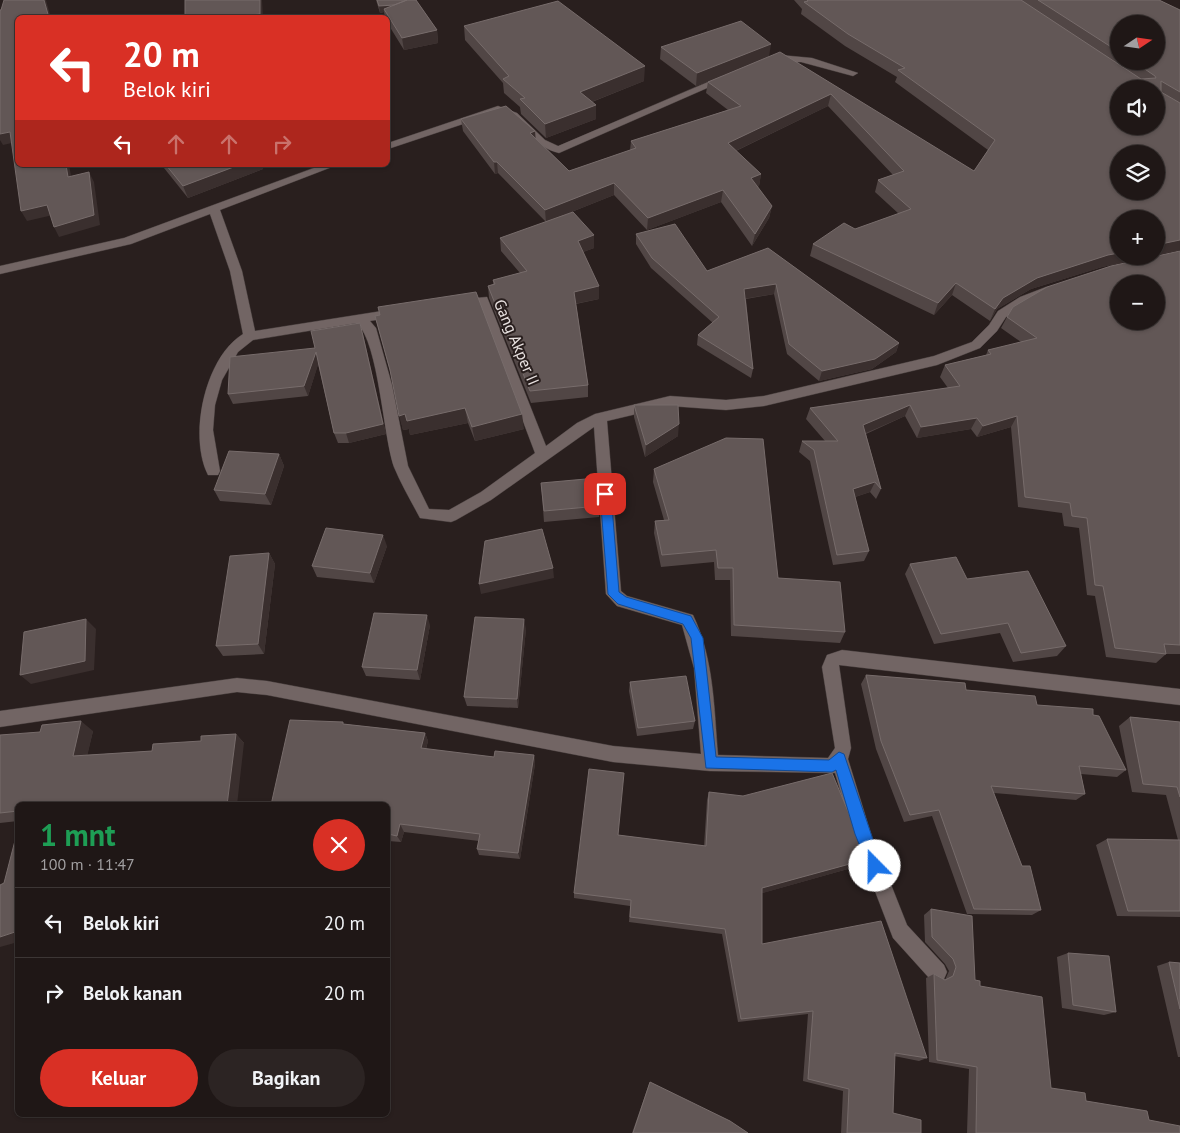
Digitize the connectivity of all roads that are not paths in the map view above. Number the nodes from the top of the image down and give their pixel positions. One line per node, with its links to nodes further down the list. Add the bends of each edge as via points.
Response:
1 (760, 64): 2 (street, via 786,57)
2 (853, 73)
3 (732, 76): 4 (street, via 559,150 547,147 508,111 498,109)
4 (390, 145)
5 (327, 167): 6 (street)
6 (214, 209): 7 (street, via 127,241); 12 (street, via 238,274)
7 (0, 270)
8 (1064, 285): 13 (street, via 1024,300 1002,314 976,345 937,360 764,401 726,404 670,401)
9 (445, 305): 14 (street, Gang Akper II, via 483,300)
10 (416, 310): 11 (street)
11 (360, 319): 12 (street); 14 (street, via 370,328 385,385 400,466 425,514 451,516 486,496)
12 (250, 336): 15 (street, via 230,351 214,381 206,406 206,437)
13 (600, 418): 14 (street); 19 (street, via 614,594 622,601 687,620 692,627 699,649)
14 (543, 455)
15 (213, 471)
16 (1180, 697): 18 (street, via 842,657 833,660 830,668 842,748)
17 (0, 719): 19 (street, via 237,685 613,754)
18 (839, 759): 19 (street, via 832,766); 20 (street, via 862,834 900,931)
19 (710, 763)
20 (937, 972)

